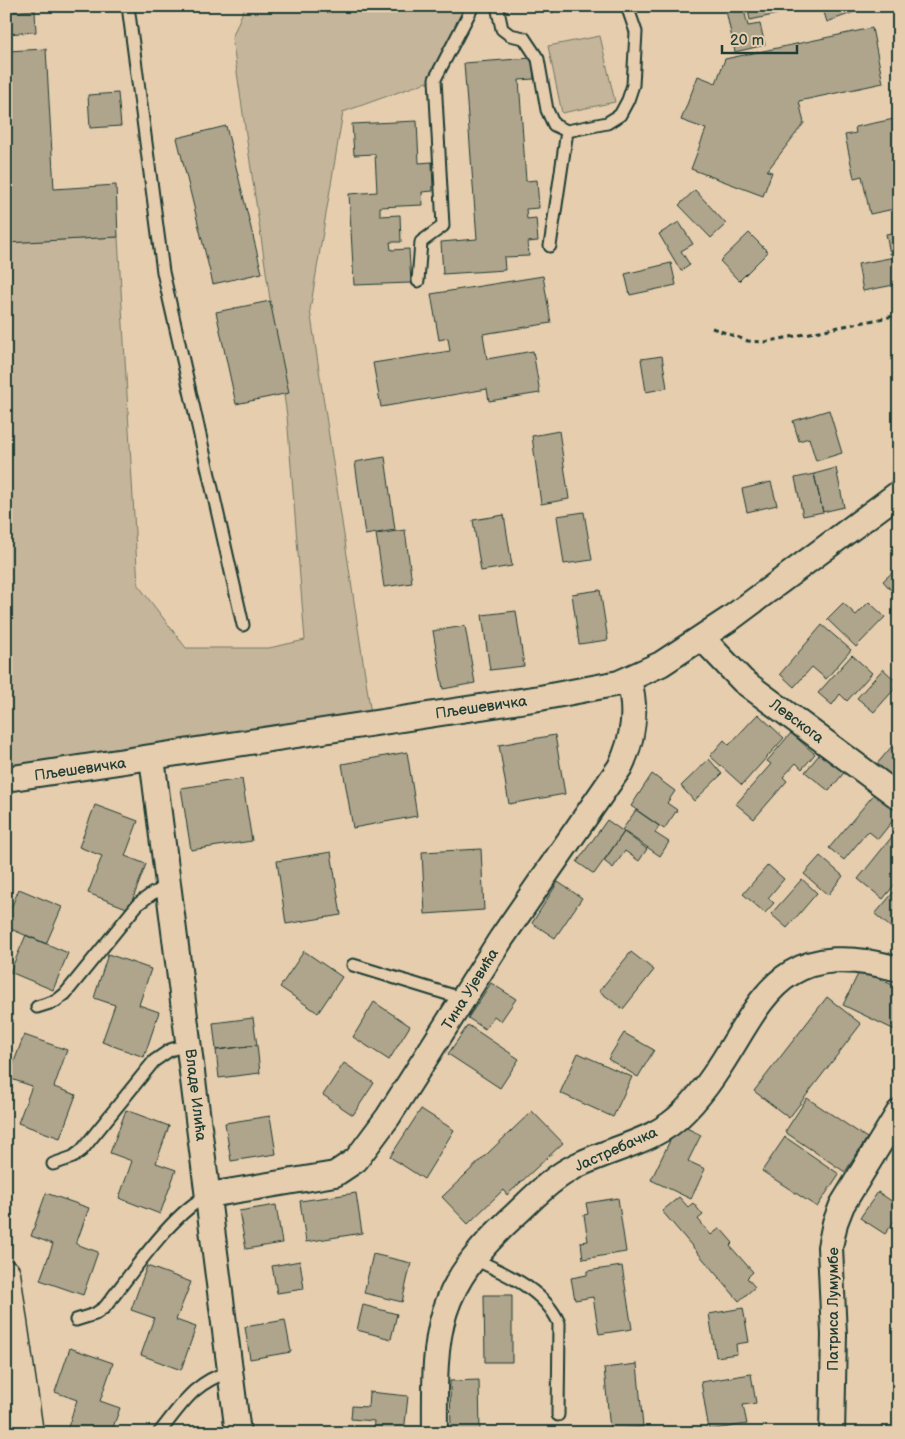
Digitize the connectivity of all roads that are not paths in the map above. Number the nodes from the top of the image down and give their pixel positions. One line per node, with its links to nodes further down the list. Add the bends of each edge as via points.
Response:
1 (128, 6): 9 (lane, via 163,272)
2 (474, 6): 7 (lane, via 435,79 443,226 421,242)
3 (497, 6): 5 (lane, via 502,29 524,38 538,59 547,110 554,125)
4 (627, 6): 5 (lane, via 636,32 628,100 620,114 607,123)
5 (567, 130): 6 (lane)
6 (550, 246)
7 (418, 281)
8 (899, 493): 10 (street, Пљешевичка)
9 (243, 625)
10 (702, 638): 11 (street, Пљешевичка); 14 (street, Левскога, via 743,681)
11 (629, 680): 12 (street, Пљешевичка, via 540,698); 18 (street, Тина Ујевића, via 634,725 620,767 501,939)
12 (152, 758): 13 (street, Пљешевичка); 15 (street, Владе Илића)
13 (6, 779)
14 (899, 797)
15 (167, 888): 19 (lane, via 138,904 65,994 56,1001); 20 (street, Владе Илића)
16 (353, 964): 18 (lane)
17 (899, 968): 24 (street, Јастребачка, via 838,959 815,962 790,973 770,990 685,1112 644,1140 602,1154 566,1171 496,1232)
18 (464, 999): 23 (street, Тина Ујевића, via 408,1087 349,1166 330,1175)
19 (37, 1007)
20 (189, 1044): 22 (lane, via 170,1050 154,1061 82,1150); 23 (street, Владе Илића)
21 (899, 1112): 33 (street, Патриса Лумумбе, via 842,1205 835,1223 830,1247 834,1335)
22 (54, 1164)
23 (209, 1195): 26 (lane, via 189,1207 171,1226 105,1307); 27 (street, Владе Илића)
24 (472, 1258): 28 (lane, via 522,1284 553,1310 559,1323); 32 (street, Јастребачка, via 446,1304 440,1328 435,1369)
25 (6, 1274): 29 (street)
26 (76, 1320)
27 (231, 1371): 30 (lane, via 211,1377 196,1388); 31 (street, Владе Илића)
28 (558, 1415)
29 (29, 1433)
30 (160, 1433)
31 (238, 1433)
32 (436, 1433)
33 (832, 1433)

